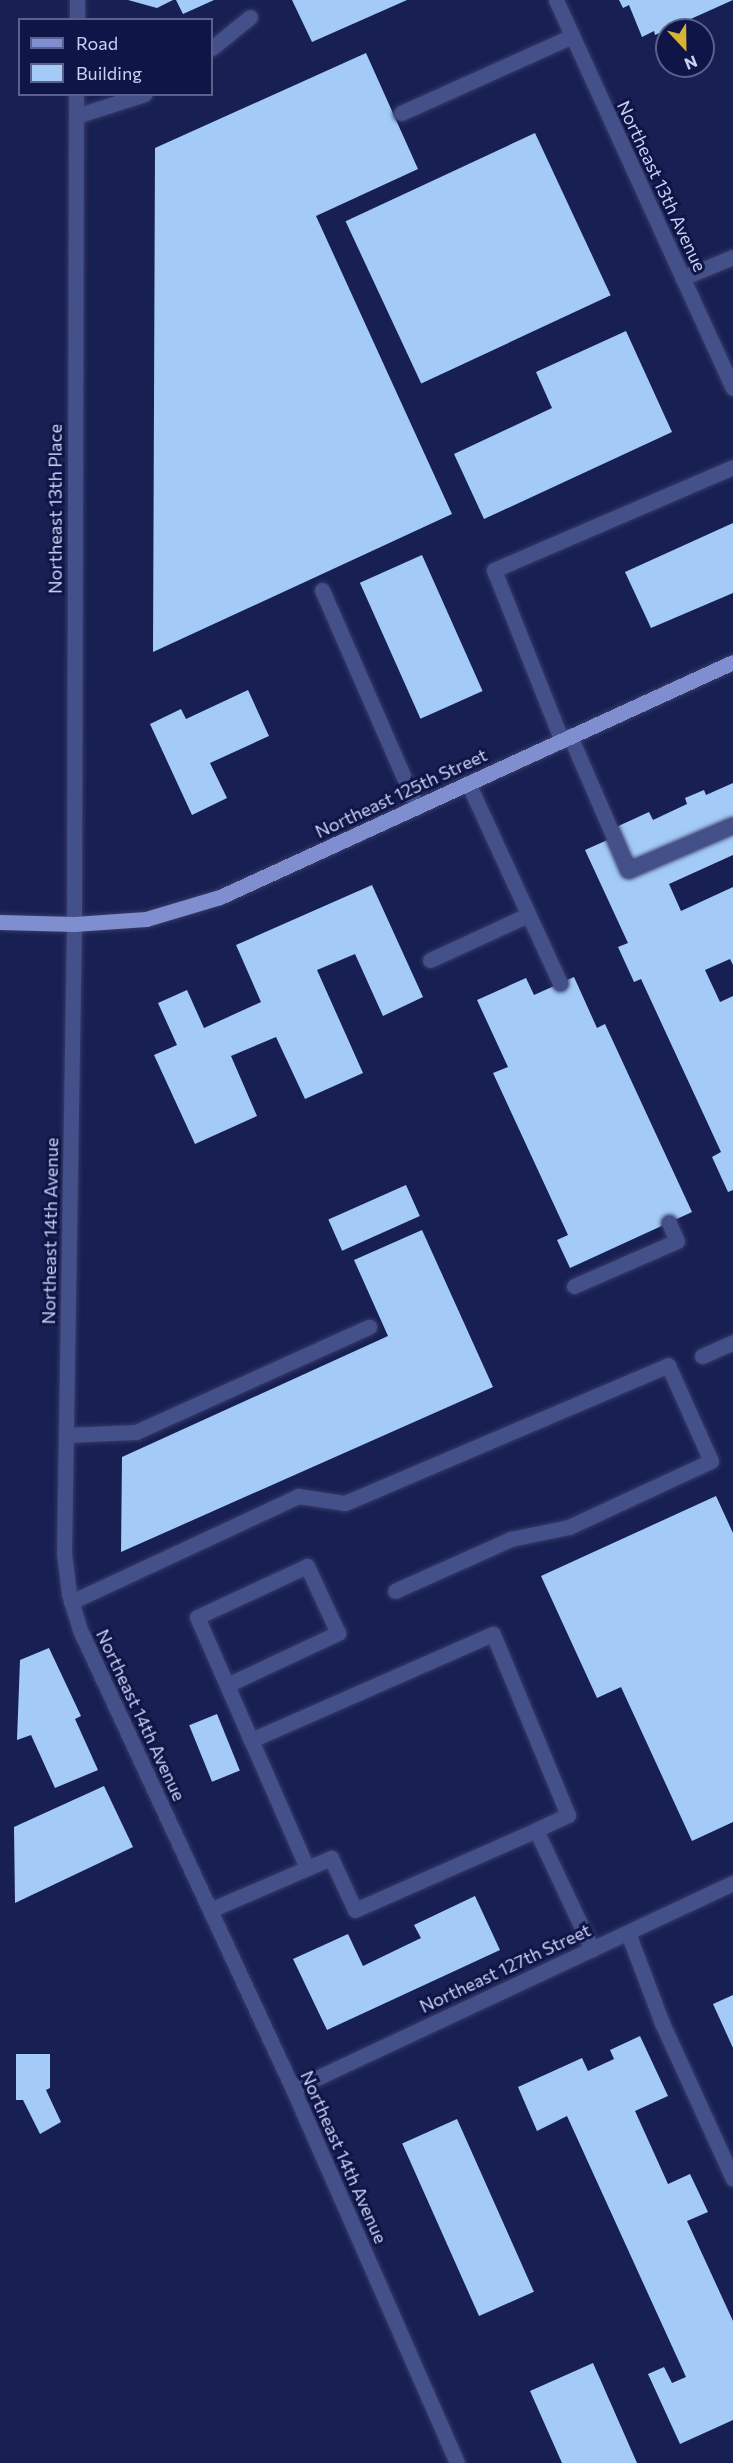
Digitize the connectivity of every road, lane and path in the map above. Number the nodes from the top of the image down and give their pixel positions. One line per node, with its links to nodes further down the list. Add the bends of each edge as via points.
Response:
1 (77, 0): 4 (street)
2 (556, 0): 5 (street, Northeast 13th Avenue)
3 (250, 17): 6 (street)
4 (77, 18)
5 (572, 36): 9 (street); 12 (street, Northeast 13th Avenue)
6 (213, 47)
7 (76, 96): 10 (street, Northeast 13th Place)
8 (139, 96): 10 (street)
9 (401, 113)
10 (76, 116): 23 (street, Northeast 13th Place)
11 (733, 257): 12 (street)
12 (682, 278): 13 (street, Northeast 13th Avenue)
13 (733, 388)
14 (733, 467): 17 (street, via 494,570)
15 (322, 591): 19 (street)
16 (733, 662): 17 (main road, Northeast 125th Street)
17 (566, 738): 18 (main road, Northeast 125th Street); 20 (street, via 628,870)
18 (468, 783): 19 (main road, Northeast 125th Street); 21 (street)
19 (417, 807): 23 (main road, Northeast 125th Street, via 220,897 146,919)
20 (733, 825)
21 (528, 915): 24 (street); 25 (street)
22 (0, 922): 23 (main road, Northeast 125th Street)
23 (74, 924): 31 (street, Northeast 14th Avenue)
24 (430, 960)
25 (560, 984)
26 (669, 1223): 27 (street, via 677,1241)
27 (574, 1286)
28 (369, 1327): 31 (street, via 136,1432)
29 (733, 1342): 30 (street)
30 (702, 1356)
31 (66, 1435): 33 (street, Northeast 14th Avenue, via 64,1553)
32 (395, 1591): 33 (street, via 512,1539 569,1527 711,1461 668,1365 345,1503 298,1497)
33 (71, 1602): 39 (street, Northeast 14th Avenue, via 80,1630)
34 (227, 1685): 34 (street, via 197,1617 307,1566 338,1633); 35 (street)
35 (251, 1740): 36 (street, via 493,1634 568,1815); 37 (street)
36 (536, 1830): 37 (street, via 355,1910 331,1858); 41 (street)
37 (307, 1868): 39 (street)
38 (733, 1883): 40 (street, Northeast 127th Street)
39 (210, 1910): 42 (street, Northeast 14th Avenue)
40 (628, 1932): 41 (street, Northeast 127th Street); 43 (street, via 662,2023)
41 (592, 1949): 42 (street, Northeast 127th Street)
42 (293, 2089): 44 (street, Northeast 14th Avenue)
43 (733, 2179)
44 (457, 2463)

